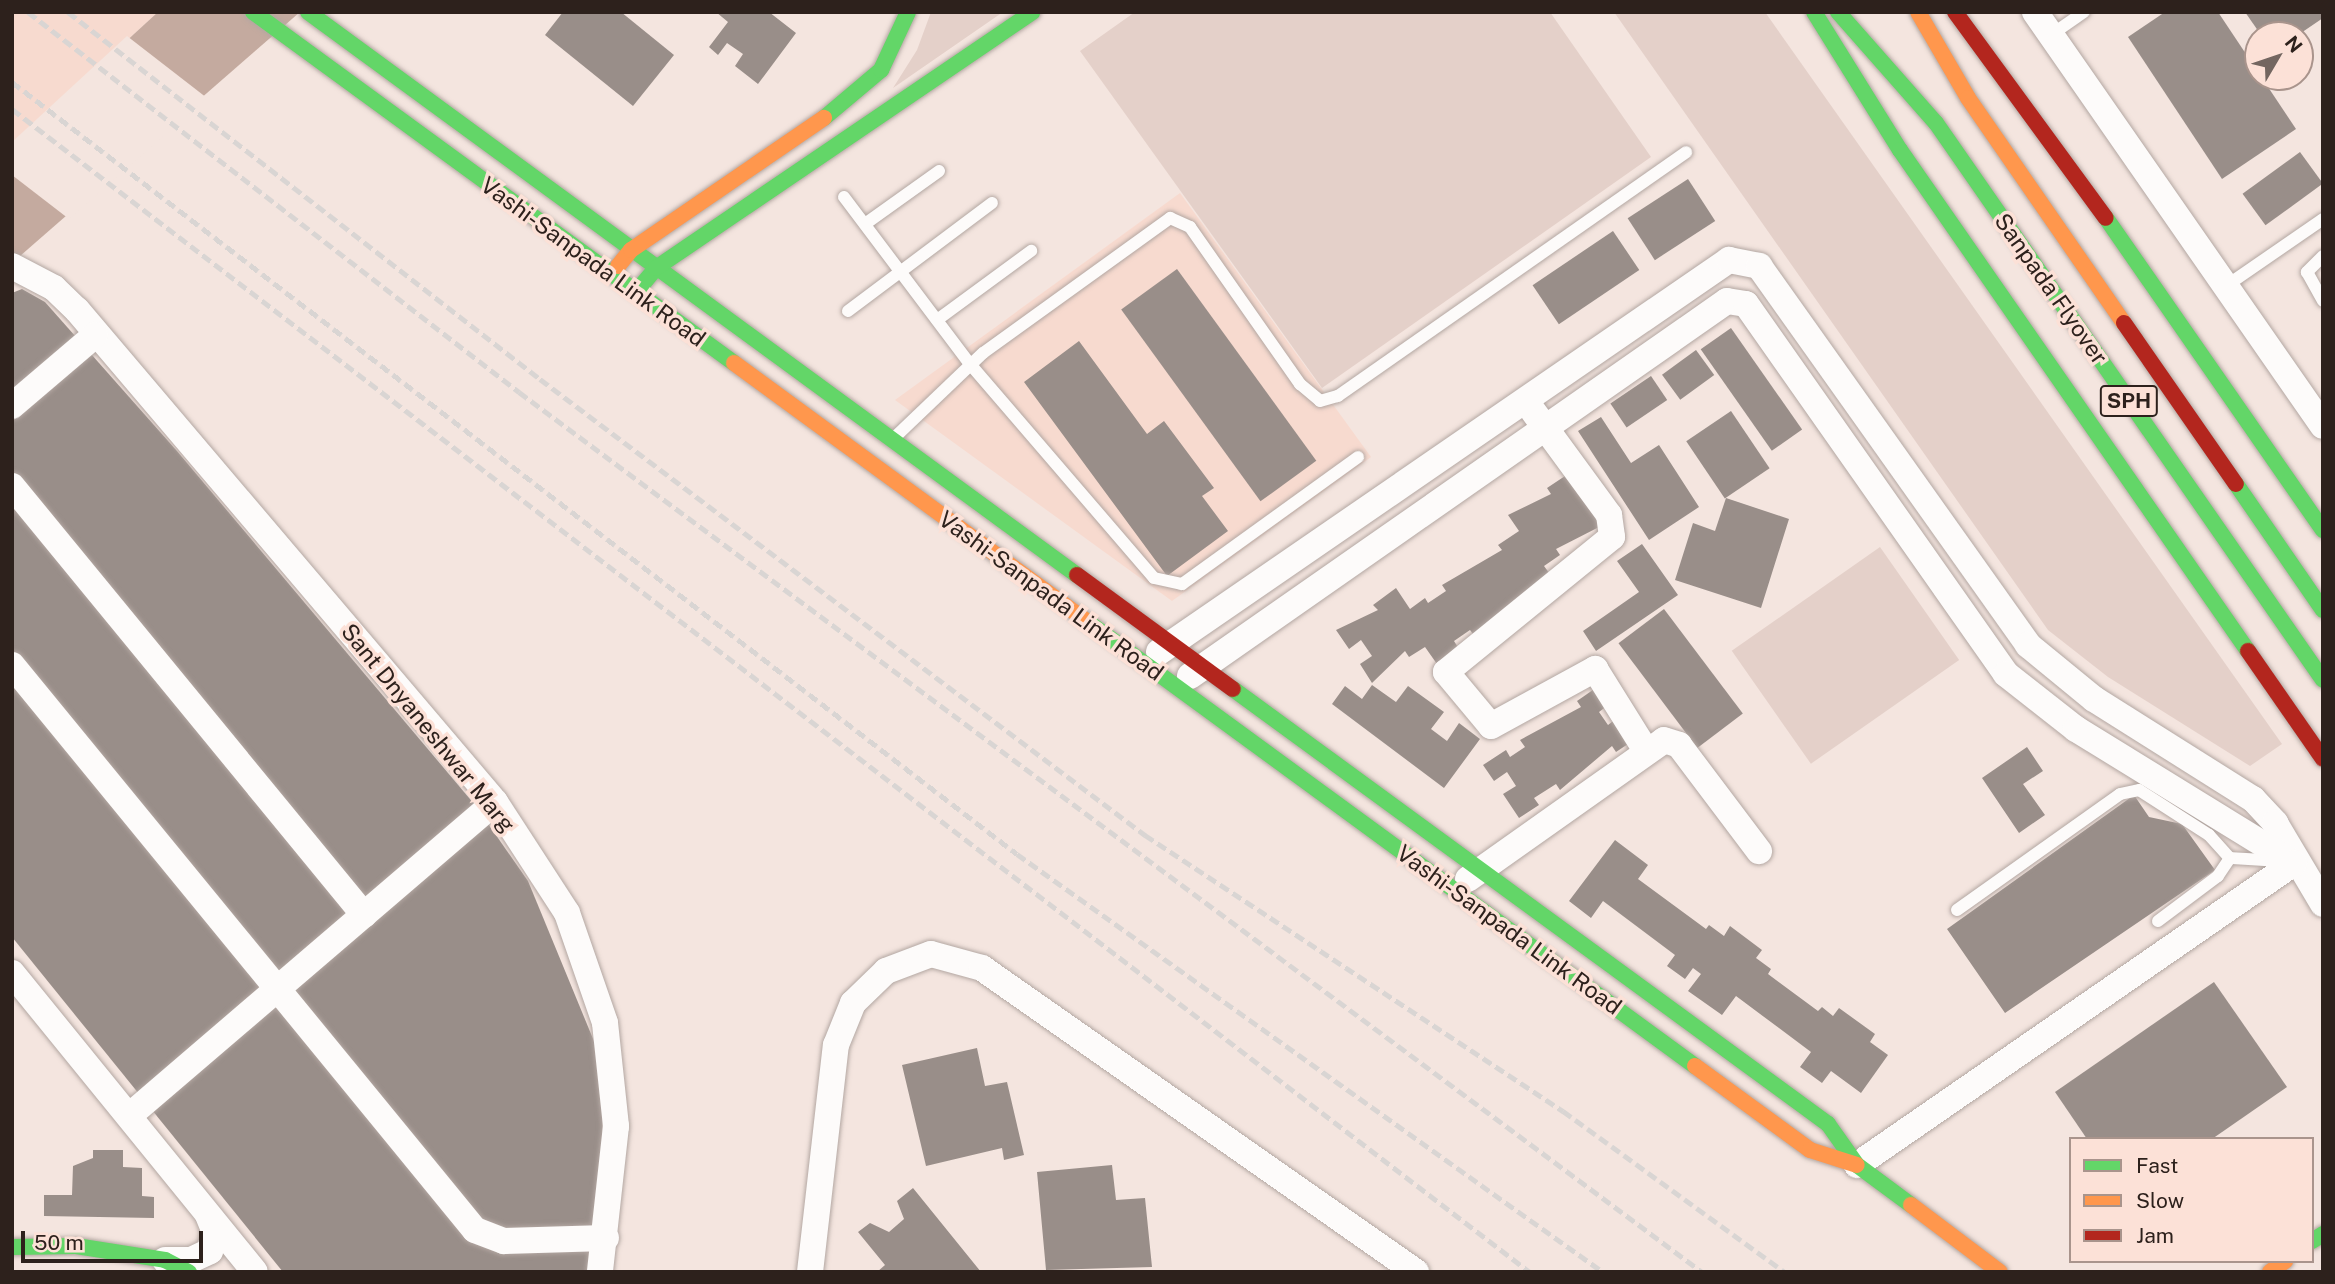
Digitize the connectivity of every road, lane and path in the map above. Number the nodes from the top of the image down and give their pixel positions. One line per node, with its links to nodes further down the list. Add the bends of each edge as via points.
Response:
1 (253, 12): 17 (main road, Vashi-Sanpada Link Road)
2 (308, 12): 14 (main road, Vashi-Sanpada Link Road)
3 (908, 12): 20 (main road, via 881,70 859,94)
4 (1032, 12): 24 (main road)
5 (1814, 12): 50 (main road, via 1900,150)
6 (1838, 12): 47 (main road, Sanpada Flyover / SPH, via 1936,123)
7 (1918, 12): 42 (main road, Sanpada Flyover / SPH, via 1968,99)
8 (1955, 12): 41 (main road, via 2004,71)
9 (2035, 12): 11 (street)
10 (2084, 12): 11 (lane)
11 (2051, 35): 27 (street)
12 (1686, 152): 33 (lane, via 1338,396 1320,401 1300,384 1180,218 1170,218)
13 (939, 171): 19 (lane)
14 (546, 187): 17 (main road); 20 (main road, Vashi-Sanpada Link Road)
15 (844, 197): 19 (lane)
16 (992, 203): 25 (lane)
17 (527, 213): 26 (main road, Vashi-Sanpada Link Road)
18 (2323, 219): 27 (lane)
19 (865, 223): 25 (lane)
20 (631, 250): 24 (main road, Vashi-Sanpada Link Road); 26 (main road)
21 (1031, 251): 31 (lane)
22 (2323, 256): 29 (lane, via 2307,272)
23 (12, 266): 32 (street, Sant Dnyaneshwar Marg, via 54,288)
24 (656, 268): 28 (main road); 38 (main road, Vashi-Sanpada Link Road)
25 (900, 271): 30 (lane); 31 (lane)
26 (610, 275): 28 (main road, Vashi-Sanpada Link Road)
27 (2226, 286): 37 (street)
28 (635, 292): 44 (main road, Vashi-Sanpada Link Road)
29 (2323, 301)
30 (848, 311)
31 (937, 320): 33 (lane)
32 (95, 335): 35 (street); 51 (street, Sant Dnyaneshwar Marg)
33 (970, 364): 38 (lane); 39 (lane, via 1142,567 1169,584 1182,584)
34 (1524, 398): 36 (street); 43 (street); 54 (street, via 1730,260 1759,266 2028,645 2094,699 2253,799 2275,823)
35 (12, 406)
36 (1542, 424): 46 (street); 49 (street, via 1609,515 1612,537 1446,672 1491,726 1595,669); 54 (street, via 1727,301 1746,304 2007,674 2076,729)
37 (2323, 426)
38 (892, 440): 43 (main road, Vashi-Sanpada Link Road)
39 (1358, 457)
40 (12, 485): 59 (street)
41 (2323, 530)
42 (2323, 610)
43 (1168, 645): 44 (street); 46 (main road, Vashi-Sanpada Link Road)
44 (1144, 663): 48 (main road, Vashi-Sanpada Link Road)
45 (12, 665): 62 (street)
46 (1199, 669): 48 (street); 55 (main road, Vashi-Sanpada Link Road)
47 (2323, 680)
48 (1175, 686): 56 (main road, Vashi-Sanpada Link Road)
49 (1645, 749): 52 (street, via 1664,740 1679,745); 55 (street)
50 (2323, 759)
51 (495, 802): 59 (street); 66 (street, Sant Dnyaneshwar Marg, via 567,913 605,1023 616,1126)
52 (1759, 851)
53 (2230, 858): 54 (lane); 58 (lane, via 2209,835 2130,790); 60 (lane, via 2218,876)
54 (2294, 863): 57 (street); 64 (street)
55 (1480, 869): 56 (street); 64 (main road, Vashi-Sanpada Link Road, via 1828,1124)
56 (1454, 890): 64 (main road, Vashi-Sanpada Link Road, via 1810,1150)
57 (2323, 904)
58 (1957, 910)
59 (364, 915): 62 (street)
60 (2158, 921)
61 (12, 973): 63 (street)
62 (278, 989): 63 (street); 66 (street, via 475,1230 504,1241)
63 (129, 1116): 65 (street)
64 (1857, 1165): 74 (main road, Vashi-Sanpada Link Road)
65 (197, 1200): 68 (street, via 214,1230 210,1251 191,1260); 70 (street)
66 (606, 1238): 71 (street, Sant Dnyaneshwar Marg)
67 (12, 1247): 68 (main road, via 76,1246)
68 (165, 1260): 69 (main road)
69 (189, 1272)
70 (255, 1272)
71 (600, 1272)
72 (810, 1272): 73 (street, via 836,1045 853,1003 886,971 930,954 982,968)
73 (1416, 1272)
74 (2000, 1272)

